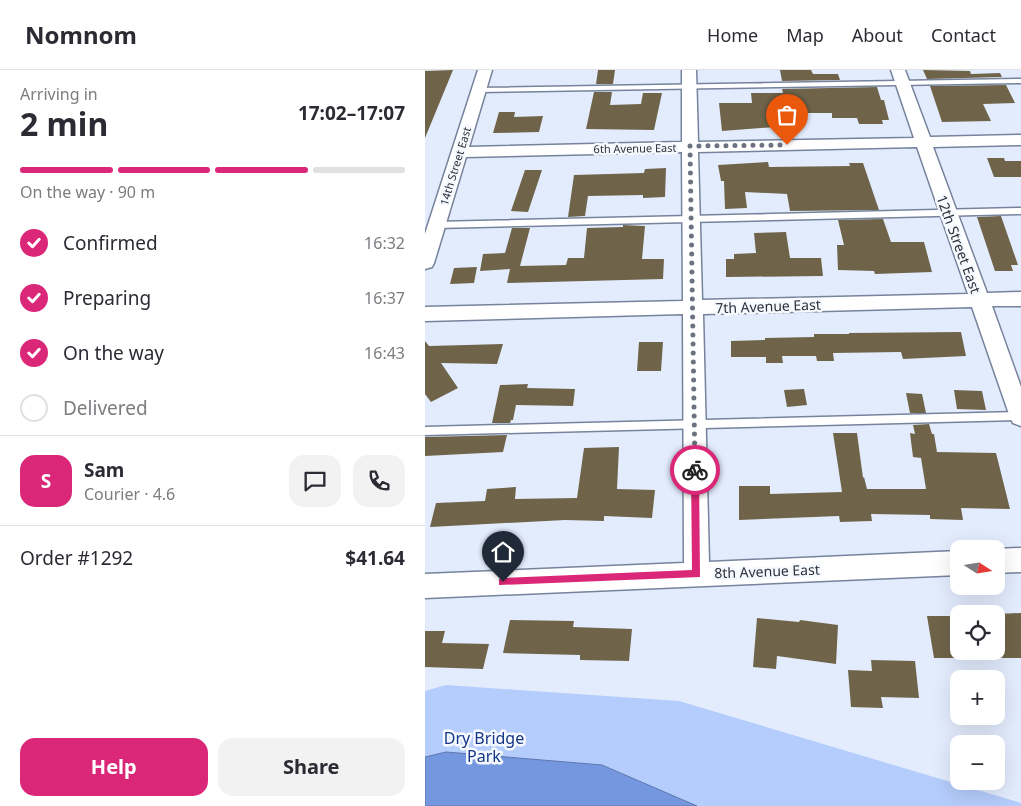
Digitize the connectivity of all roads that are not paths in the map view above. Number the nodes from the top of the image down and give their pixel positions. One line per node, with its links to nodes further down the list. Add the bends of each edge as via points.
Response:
1 (485, 70): 5 (street, 14th Street East)
2 (900, 77): 3 (lane); 4 (lane); 7 (street, 12th Street East)
3 (689, 79): 5 (lane); 8 (street)
4 (1021, 81)
5 (478, 90): 9 (street, 14th Street East)
6 (1021, 140): 7 (street, 6th Avenue East)
7 (923, 142): 8 (street, 6th Avenue East); 11 (street, 12th Street East)
8 (690, 146): 9 (street, 6th Avenue East); 12 (street)
9 (459, 152): 13 (street, 14th Street East)
10 (1021, 211): 11 (lane)
11 (949, 213): 12 (lane); 16 (street, 12th Street East)
12 (691, 219): 13 (lane); 17 (street)
13 (436, 226): 14 (street, 14th Street East)
14 (425, 263)
15 (1021, 299): 16 (street, 7th Avenue East)
16 (979, 300): 17 (street, 7th Avenue East); 19 (street, 12th Street East)
17 (693, 308): 18 (street, 7th Avenue East); 20 (street)
18 (425, 314)
19 (1021, 416): 20 (lane)
20 (695, 423): 21 (lane); 25 (street)
21 (425, 431)
22 (1021, 560): 23 (street)
23 (1005, 561)
24 (950, 563): 25 (street, 8th Avenue East)
25 (697, 574): 26 (street, 8th Avenue East)
26 (425, 586)

